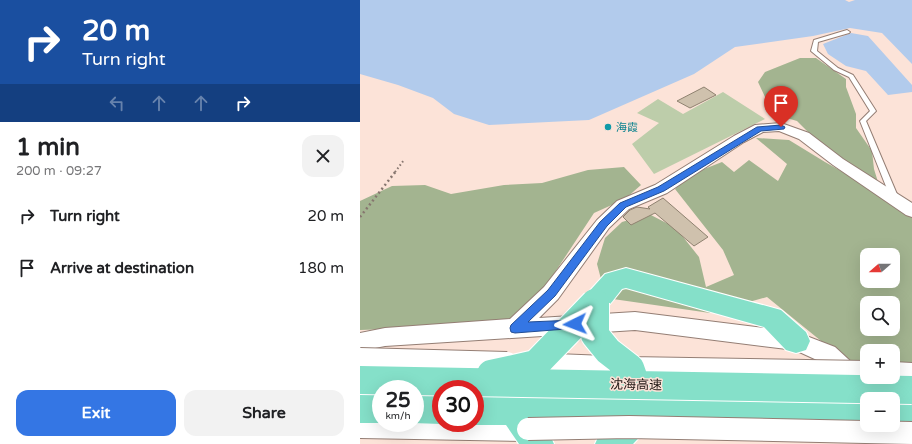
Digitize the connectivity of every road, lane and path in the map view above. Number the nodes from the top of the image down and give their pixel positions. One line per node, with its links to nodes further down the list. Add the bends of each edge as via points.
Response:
1 (847, 32): 3 (lane, via 816,41 814,51 836,69 851,76 873,111 863,121)
2 (404, 160): 5 (path)
3 (895, 200): 4 (street); 7 (street, via 804,136 781,127 760,128 661,189 623,205 603,224 551,293)
4 (912, 211)
5 (360, 217)
6 (595, 303): 8 (highway, via 614,281 626,278 772,318); 11 (highway, bridge); 21 (highway, bridge, via 596,335 608,351)
7 (515, 328): 8 (street, via 635,321); 9 (street, via 385,337)
8 (796, 341): 20 (street, via 827,354)
9 (360, 342)
10 (360, 359): 11 (street, bridge)
11 (536, 364): 16 (highway, bridge); 21 (street, bridge)
12 (900, 372): 14 (street)
13 (860, 373): 21 (street, bridge)
14 (912, 373)
15 (360, 380): 17 (highway, 沈海高速, bridge)
16 (469, 380)
17 (432, 381)
18 (484, 385): 21 (highway, 沈海高速, bridge)
19 (912, 390): 21 (highway, 沈海高速, bridge)
20 (868, 392)
21 (631, 407): 25 (highway, 沈海高速); 29 (highway, 沈海高速); 31 (street, bridge)
22 (360, 408): 23 (highway)
23 (372, 408)
24 (484, 413): 29 (highway, 沈海高速)
25 (860, 415)
26 (900, 415): 27 (highway)
27 (912, 416)
28 (360, 426): 29 (street)
29 (526, 428)
30 (884, 432): 32 (street)
31 (912, 433)
32 (889, 444)

